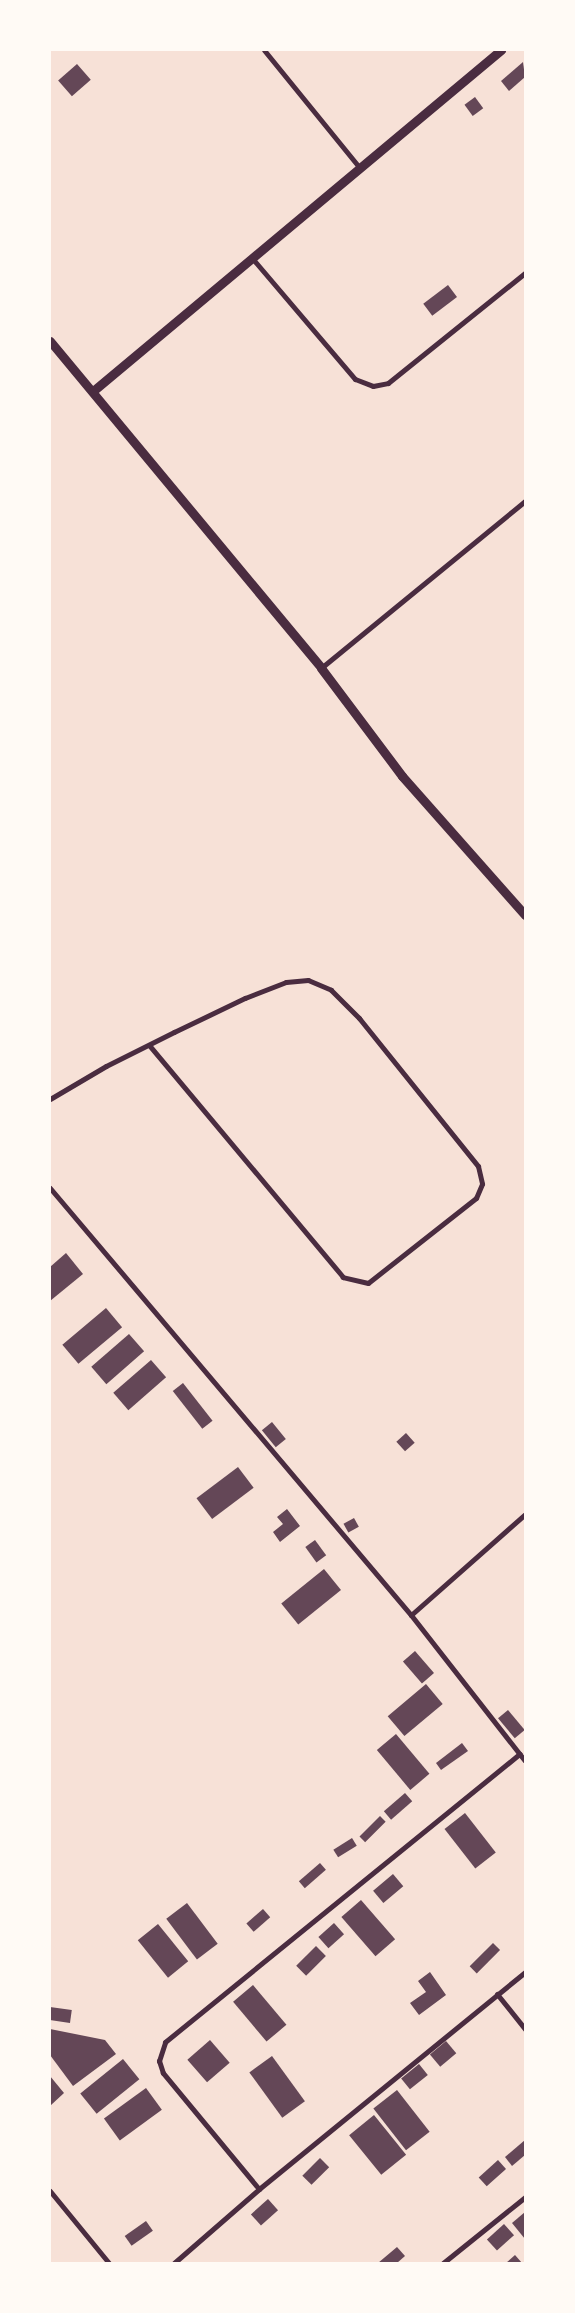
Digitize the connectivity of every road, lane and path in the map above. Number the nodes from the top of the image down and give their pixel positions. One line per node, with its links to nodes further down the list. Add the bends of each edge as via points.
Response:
1 (264, 50): 3 (street)
2 (500, 50): 3 (street)
3 (361, 169): 4 (street)
4 (252, 258): 5 (street, via 355,379 373,386 388,384); 7 (street)
5 (525, 273)
6 (50, 341): 7 (street)
7 (93, 391): 9 (street)
8 (525, 501): 9 (street)
9 (321, 668): 10 (street, via 402,776)
10 (525, 915)
11 (149, 1044): 11 (street, via 343,1277 368,1283 476,1198 482,1184 478,1166 359,1018 331,990 308,980 286,982); 12 (street)
12 (50, 1099)
13 (50, 1188): 15 (street)
14 (525, 1514): 15 (street)
15 (411, 1615): 16 (street)
16 (520, 1754): 17 (street); 21 (street, via 165,2042 159,2061 163,2073)
17 (525, 1761)
18 (525, 1972): 19 (street)
19 (497, 1994): 20 (street); 21 (street)
20 (525, 2029)
21 (259, 2189): 25 (street)
22 (50, 2191): 24 (street)
23 (525, 2197): 26 (street)
24 (109, 2263)
25 (174, 2263)
26 (443, 2263)

